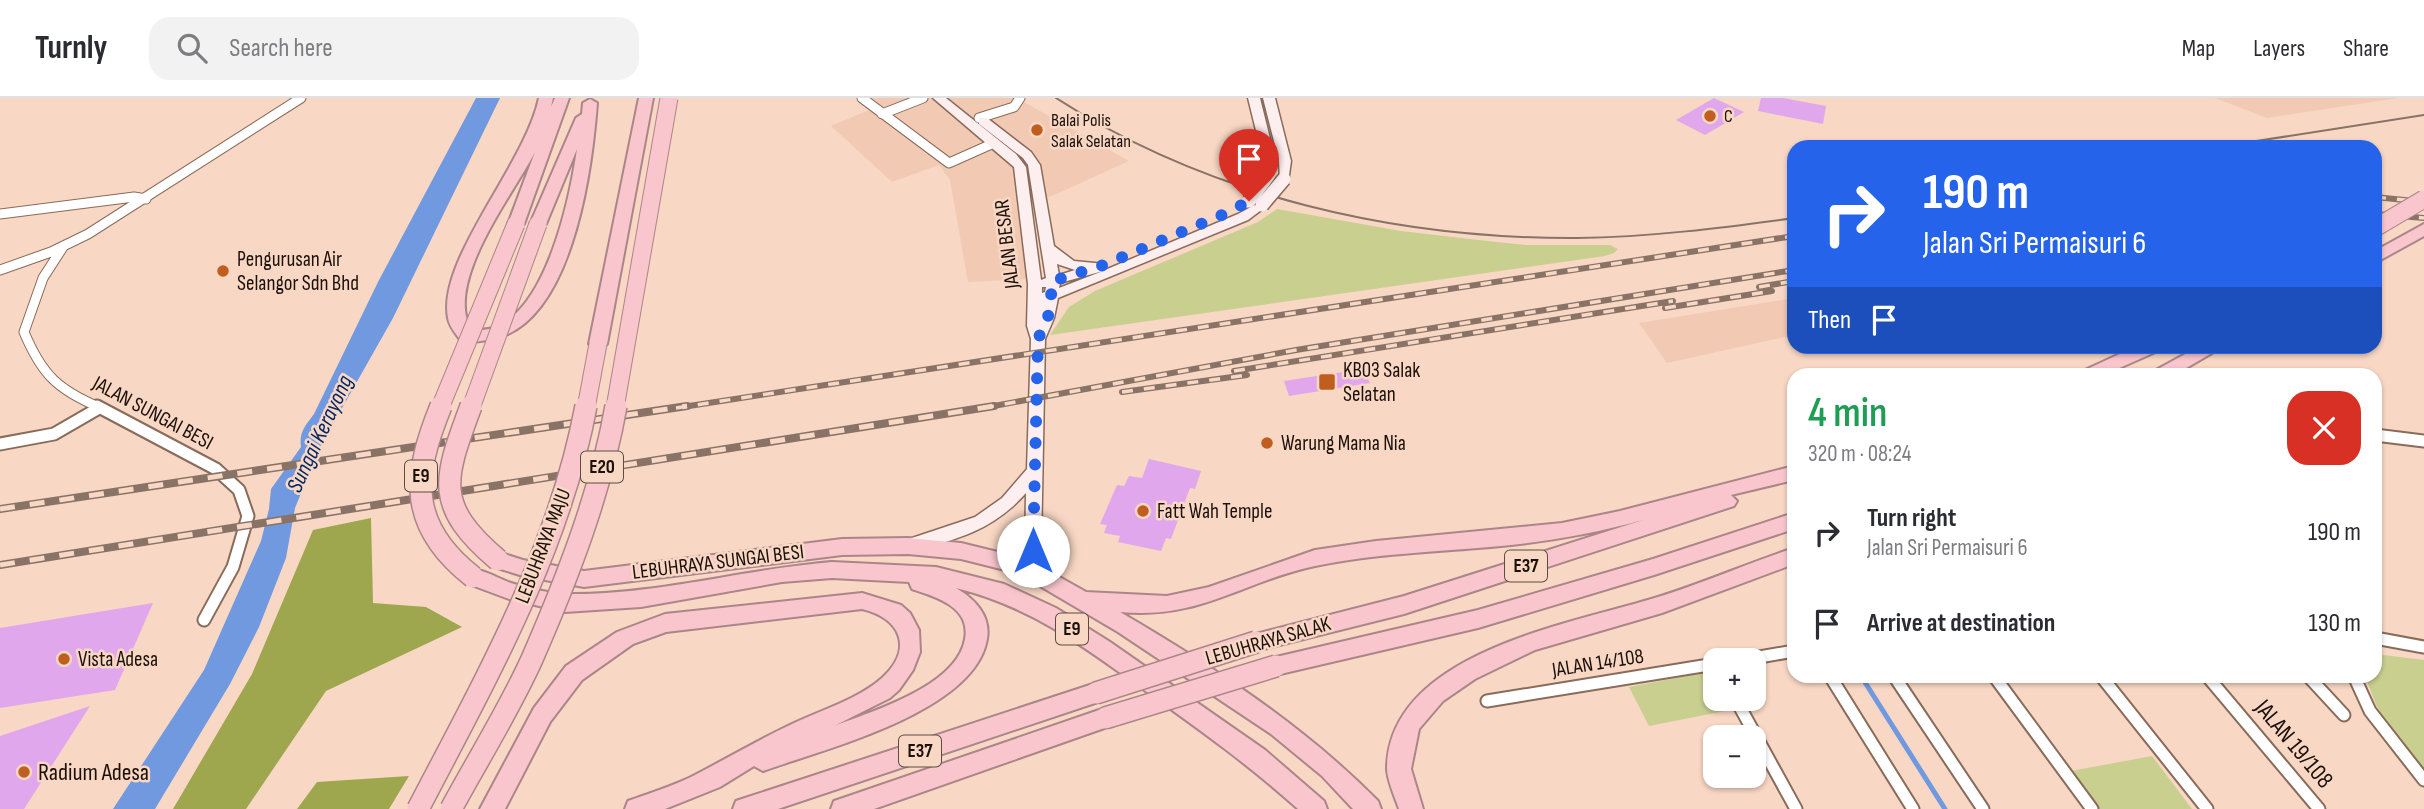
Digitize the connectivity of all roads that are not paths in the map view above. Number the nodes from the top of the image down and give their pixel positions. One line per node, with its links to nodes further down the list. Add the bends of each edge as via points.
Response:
1 (302, 98): 17 (street, JALAN SUNGAI BESI)
2 (545, 98): 13 (highway, via 532,141 465,266 455,310 467,337 489,338 512,327 534,304 551,276 571,215)
3 (562, 98): 46 (highway, LEBUHRAYA SUNGAI BESI / E9, bridge, via 422,466 419,498 428,528 449,559 473,577 509,591 565,603 641,599)
4 (646, 98): 68 (highway, LEBUHRAYA MAJU / E20, bridge, via 578,451 517,616)
5 (669, 98): 69 (highway, LEBUHRAYA MAJU / E20, bridge, via 609,446 531,660)
6 (862, 98): 14 (street)
7 (923, 98): 14 (street)
8 (939, 98): 16 (street, JALAN BESAR)
9 (954, 98): 15 (street, JALAN BESAR)
10 (1020, 98): 15 (street, via 1014,107)
11 (1254, 98): 19 (street, bridge, via 1269,159 1268,176)
12 (1269, 98): 19 (street, bridge, via 1285,161 1284,179)
13 (591, 100): 46 (highway, LEBUHRAYA SUNGAI BESI / E9, bridge, via 538,223 450,464 447,487 454,516 467,534 498,560 584,579)
14 (881, 114): 16 (street, via 949,163)
15 (979, 118): 23 (street, JALAN BESAR, via 1034,165)
16 (994, 143): 29 (street, JALAN BESAR, via 1020,167)
17 (146, 198): 20 (street); 24 (street, JALAN SUNGAI BESI)
18 (2424, 199): 21 (highway, bridge)
19 (1256, 203): 26 (street, via 1243,217)
20 (0, 214)
21 (2382, 224)
22 (2424, 229): 25 (highway)
23 (1047, 246): 26 (street, via 1070,265); 28 (street, JALAN BESAR)
24 (64, 247): 27 (street, JALAN SUNGAI BESI); 36 (street, JALAN SUNGAI BESI, via 43,278 24,332 40,367)
25 (2382, 254)
26 (1107, 269): 28 (street); 30 (street)
27 (0, 270)
28 (1053, 288): 29 (street); 30 (street, JALAN BESAR)
29 (1035, 291): 31 (street, JALAN BESAR)
30 (1048, 317): 31 (street, JALAN BESAR)
31 (1038, 339): 40 (street, JALAN BESAR)
32 (2136, 354): 34 (highway)
33 (2201, 354): 35 (highway)
34 (2104, 368)
35 (2174, 368)
36 (99, 408): 39 (street, via 54,433); 50 (street, JALAN SUNGAI BESI, via 216,469 239,490 247,516 233,567)
37 (2382, 436): 38 (street)
38 (2424, 441)
39 (0, 444)
40 (1034, 471): 44 (street, via 991,519); 48 (street, JALAN BESAR, via 1033,551)
41 (1787, 474): 49 (highway, via 1564,531 1310,559 1181,603 1146,607)
42 (1787, 482): 72 (highway, LEBUHRAYA SALAK / E37, bridge, via 1404,604 1256,642)
43 (1787, 523): 73 (highway, LEBUHRAYA SALAK / E37, bridge, via 1478,619 1276,666 1105,718)
44 (908, 546): 46 (highway, LEBUHRAYA SUNGAI BESI / E9, via 842,547); 48 (highway, LEBUHRAYA SUNGAI BESI / E9, via 961,551 1010,563)
45 (1787, 559): 76 (highway, via 1654,607 1529,643 1466,672 1436,694 1408,725 1399,769)
46 (781, 564): 47 (highway, LEBUHRAYA SUNGAI BESI / E9)
47 (881, 571): 67 (highway, via 945,591 966,606 977,623 976,646 962,670 933,694 900,710); 74 (highway, LEBUHRAYA SUNGAI BESI / E9, via 936,575 997,590 1048,614 1257,757)
48 (1047, 580): 49 (highway, LEBUHRAYA SUNGAI BESI / E9)
49 (1081, 600): 75 (highway, LEBUHRAYA SUNGAI BESI / E9, via 1279,727)
50 (204, 620)
51 (2382, 639): 52 (street)
52 (2424, 647)
53 (1787, 652): 54 (street)
54 (1766, 656)
55 (1703, 666): 63 (street, JALAN 14/108)
56 (1834, 683): 78 (street)
57 (1899, 683): 79 (street)
58 (1999, 683): 80 (street)
59 (2107, 683): 81 (street)
60 (2213, 683): 82 (street, JALAN 19/108)
61 (2314, 683): 65 (street)
62 (2357, 683): 66 (street, via 2370,711)
63 (1487, 701)
64 (1742, 711): 77 (street)
65 (2344, 715)
66 (2424, 780)
67 (701, 784): 70 (highway, via 882,691 898,677 911,650 904,622 893,611 862,601 665,623 625,638 574,673 542,715); 71 (highway)
68 (418, 809)
69 (451, 809)
70 (492, 809)
71 (637, 809)
72 (744, 809)
73 (844, 809)
74 (1315, 809)
75 (1369, 809)
76 (1411, 809)
77 (1796, 809)
78 (1913, 809)
79 (1983, 809)
80 (2092, 809)
81 (2207, 809)
82 (2319, 809)

